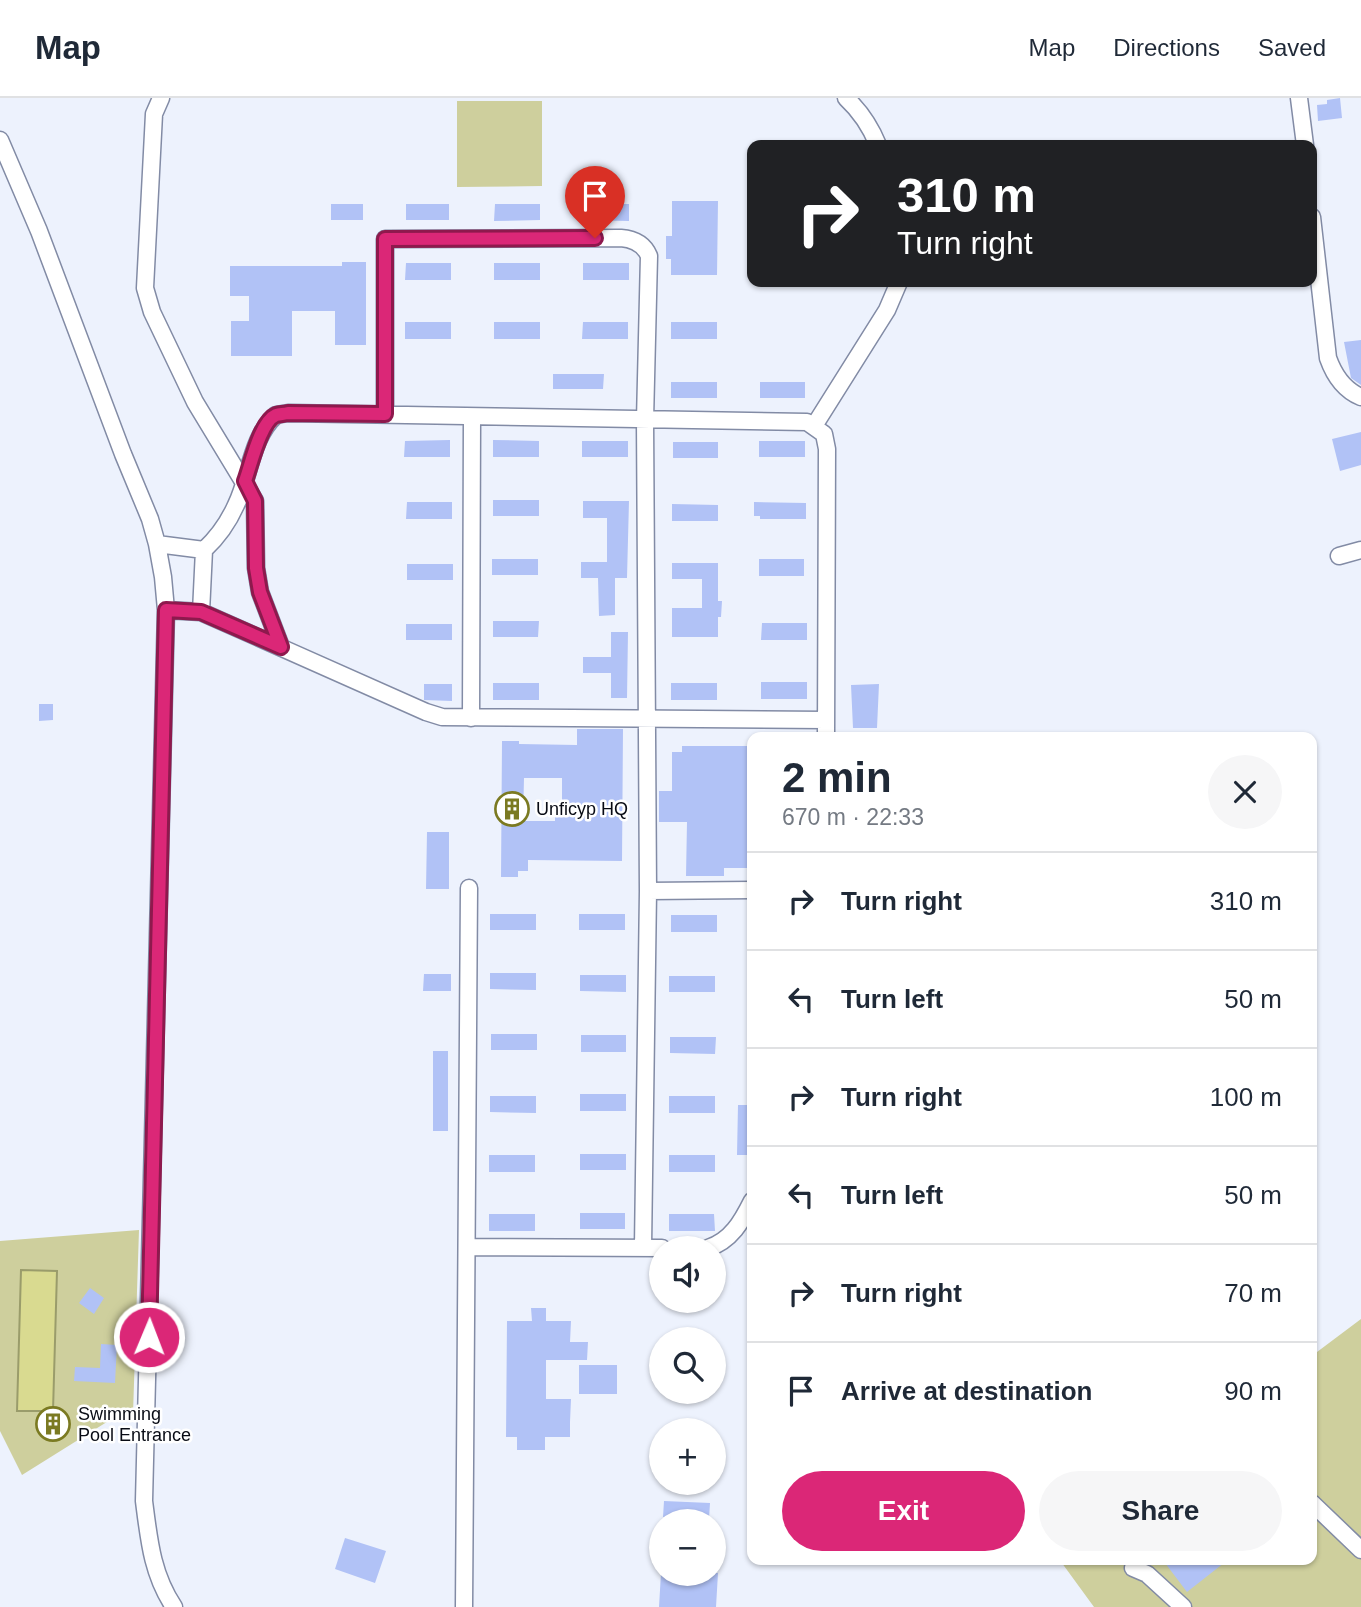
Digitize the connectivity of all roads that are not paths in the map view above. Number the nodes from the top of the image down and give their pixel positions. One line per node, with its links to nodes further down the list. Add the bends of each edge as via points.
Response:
1 (161, 98): 14 (street, via 154,114 145,288 195,402)
2 (846, 98): 5 (street)
3 (1299, 98): 6 (street)
4 (0, 140): 15 (street)
5 (876, 140)
6 (1304, 140)
7 (1317, 261): 9 (street, via 1328,358 1342,384)
8 (897, 287): 13 (street)
9 (1361, 397)
10 (385, 414): 11 (street); 12 (street, via 385,239 621,238 635,241 649,256); 14 (street, via 276,415 262,432)
11 (472, 418): 12 (street); 22 (street)
12 (645, 420): 13 (street, via 799,420); 23 (street)
13 (814, 426): 24 (street, via 824,434 827,449)
14 (245, 481): 16 (street, via 230,516); 21 (street, via 255,501 260,592)
15 (158, 544): 16 (street); 19 (street)
16 (208, 546): 20 (street)
17 (1361, 550): 18 (street)
18 (1339, 556)
19 (166, 610): 20 (street); 36 (street, via 144,1501 156,1574)
20 (201, 612): 21 (street)
21 (281, 647): 22 (street, via 426,712)
22 (471, 718): 23 (street)
23 (648, 718): 24 (street); 27 (street)
24 (826, 728)
25 (469, 888): 30 (street)
26 (747, 890): 27 (street)
27 (648, 891): 31 (street)
28 (747, 1211): 29 (street)
29 (726, 1237)
30 (467, 1247): 31 (street); 37 (street)
31 (643, 1247): 32 (street)
32 (649, 1247)
33 (1317, 1508): 34 (street)
34 (1361, 1550)
35 (1133, 1567): 38 (street)
36 (174, 1607)
37 (464, 1607)
38 (1183, 1607)

